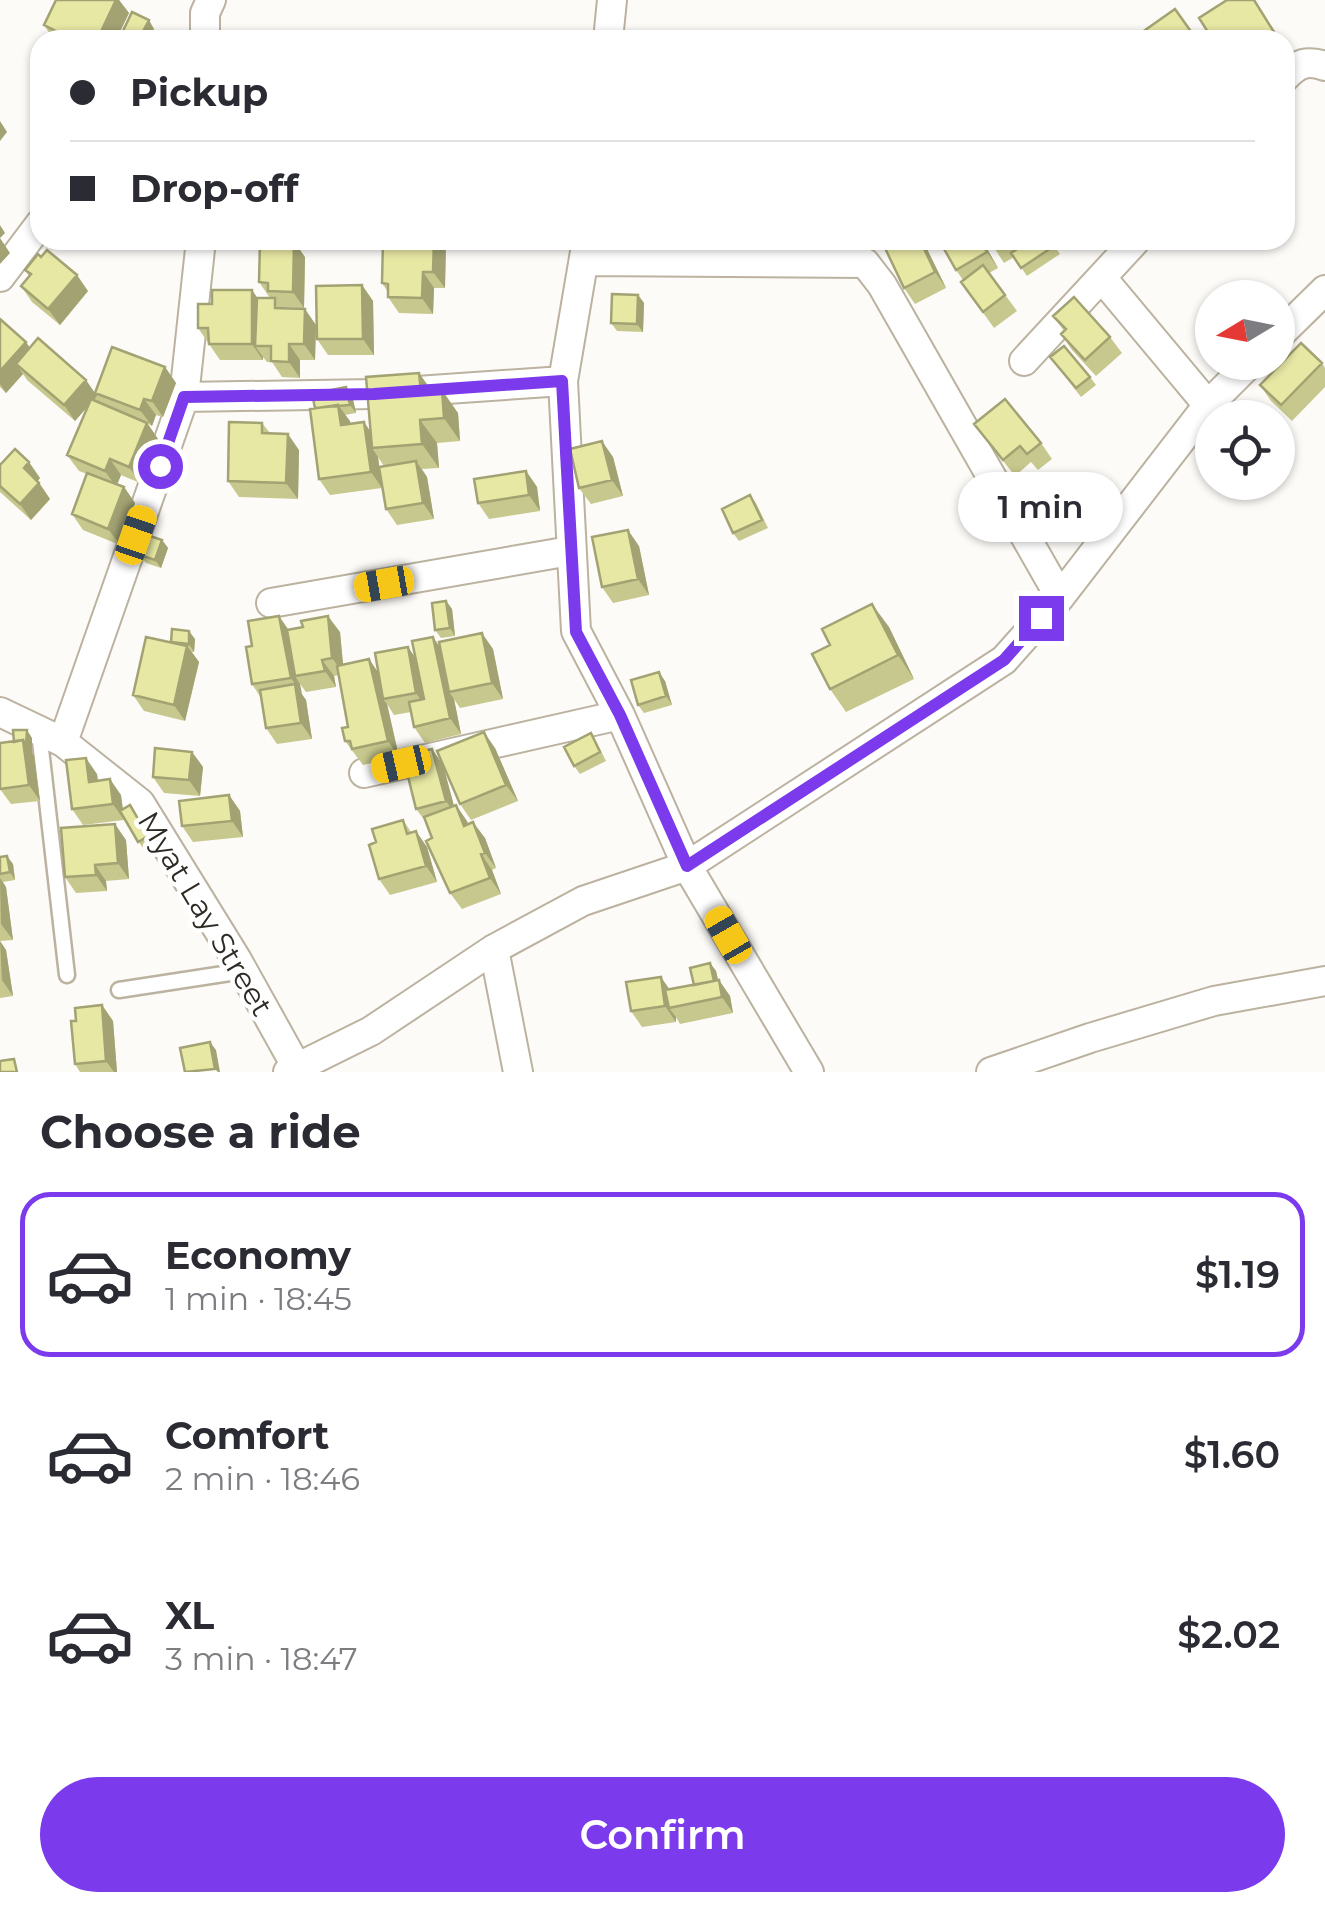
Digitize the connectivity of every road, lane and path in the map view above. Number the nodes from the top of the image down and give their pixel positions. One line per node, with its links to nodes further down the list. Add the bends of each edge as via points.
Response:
1 (612, 0): 2 (street)
2 (609, 30)
3 (1295, 66): 4 (street)
4 (1325, 66)
5 (30, 237): 9 (street)
6 (200, 250): 16 (street)
7 (586, 250): 15 (street); 21 (street, via 865,263)
8 (1127, 250): 10 (street)
9 (0, 277)
10 (1102, 278): 13 (street); 17 (street)
11 (1325, 290): 12 (street)
12 (1295, 319)
13 (1024, 361)
14 (1233, 380): 18 (street)
15 (562, 381): 16 (street, via 374,394); 20 (street)
16 (184, 397): 25 (street)
17 (1205, 400)
18 (1212, 400)
19 (1195, 421): 21 (street)
20 (570, 551): 22 (street); 24 (street, via 576,632)
21 (1060, 596): 27 (street, via 1004,660)
22 (271, 603)
23 (0, 712): 25 (street, Myat Lay Street)
24 (620, 715): 26 (street); 27 (street)
25 (51, 737): 29 (street, Myat Lay Street, via 140,803); 30 (lane)
26 (364, 772)
27 (687, 866): 28 (street, via 583,901); 35 (street)
28 (494, 949): 33 (street, via 372,1031); 34 (street)
29 (243, 971): 32 (lane); 33 (street, Myat Lay Street)
30 (66, 975)
31 (1325, 981): 36 (street, via 1214,1002)
32 (120, 990)
33 (292, 1069)
34 (518, 1072)
35 (808, 1072)
36 (991, 1072)

